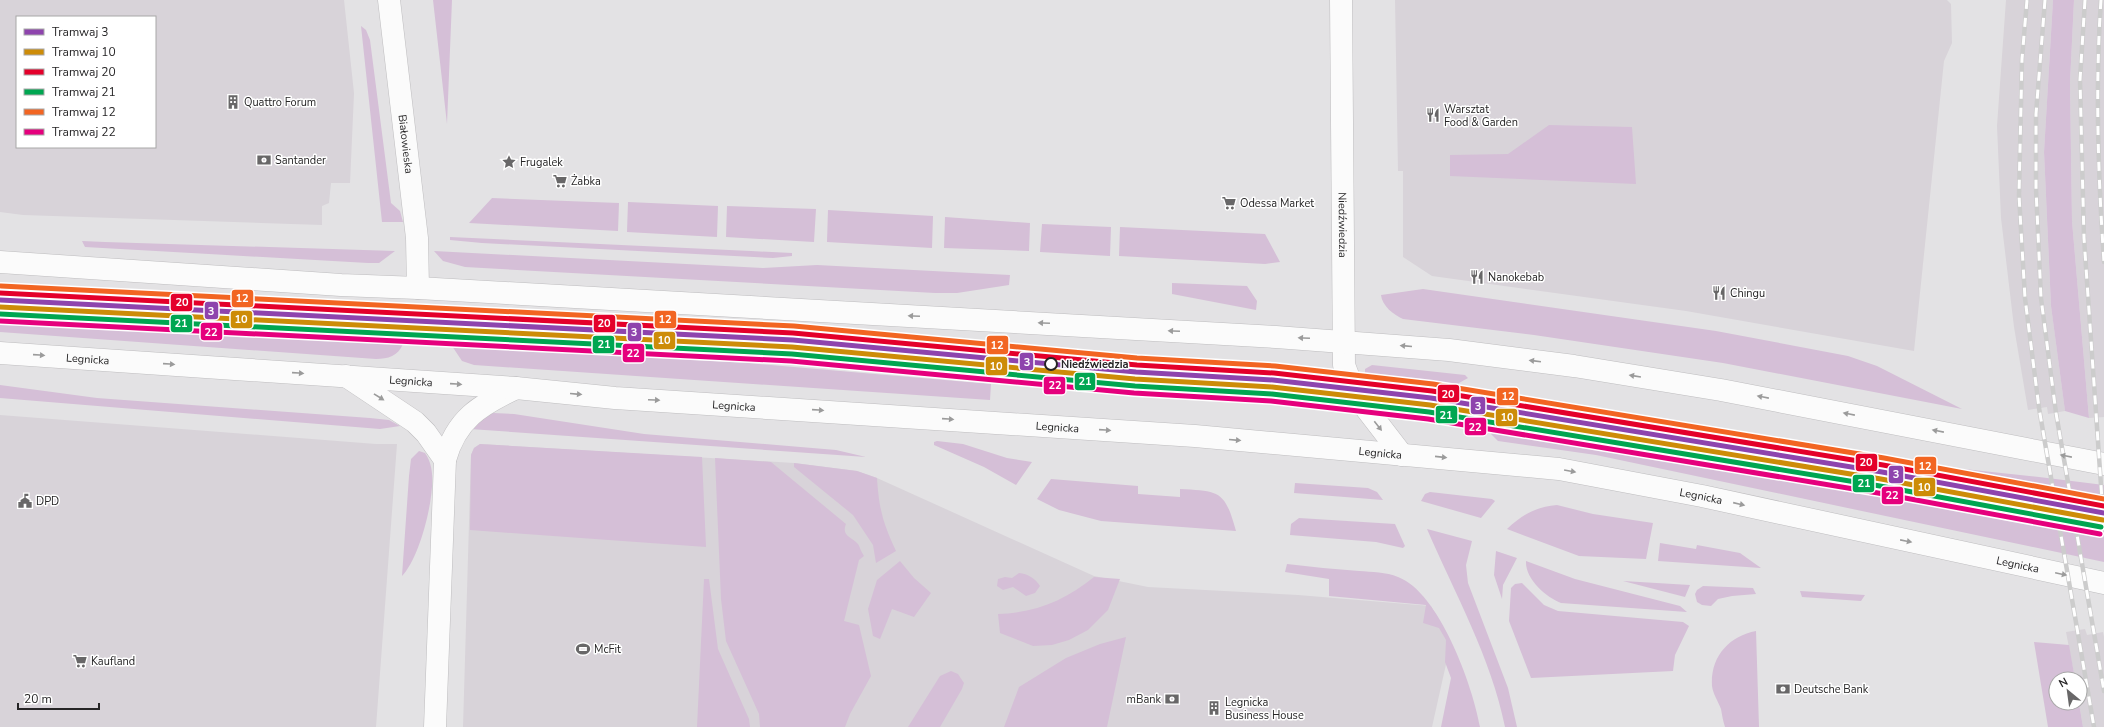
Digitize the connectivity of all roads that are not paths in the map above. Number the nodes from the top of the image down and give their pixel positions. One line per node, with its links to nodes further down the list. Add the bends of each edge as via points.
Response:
1 (389, 0): 4 (main road, Białowieska, via 417,238)
2 (1341, 0): 5 (main road, Niedźwiedzia)
3 (0, 262): 4 (main road, via 341,286)
4 (418, 288): 5 (main road, one-way to 4)
5 (1343, 341): 9 (main road, Niedźwiedzia, one-way to 9, via 1344,365 1355,394); 11 (main road, one-way to 5, via 1721,390 1574,366 1449,350)
6 (0, 353): 7 (main road, Legnicka, one-way to 7)
7 (346, 376): 8 (main road, Legnicka, one-way to 8); 10 (main road, one-way to 10, via 416,422)
8 (516, 388): 9 (main road, Legnicka, one-way to 9, via 615,398 1195,436); 10 (main road, via 479,407 465,419 452,440)
9 (1402, 455): 12 (main road, Legnicka, one-way to 12, via 1592,475 1702,496)
10 (445, 460): 13 (main road)
11 (2104, 464)
12 (2104, 583)
13 (435, 727)

